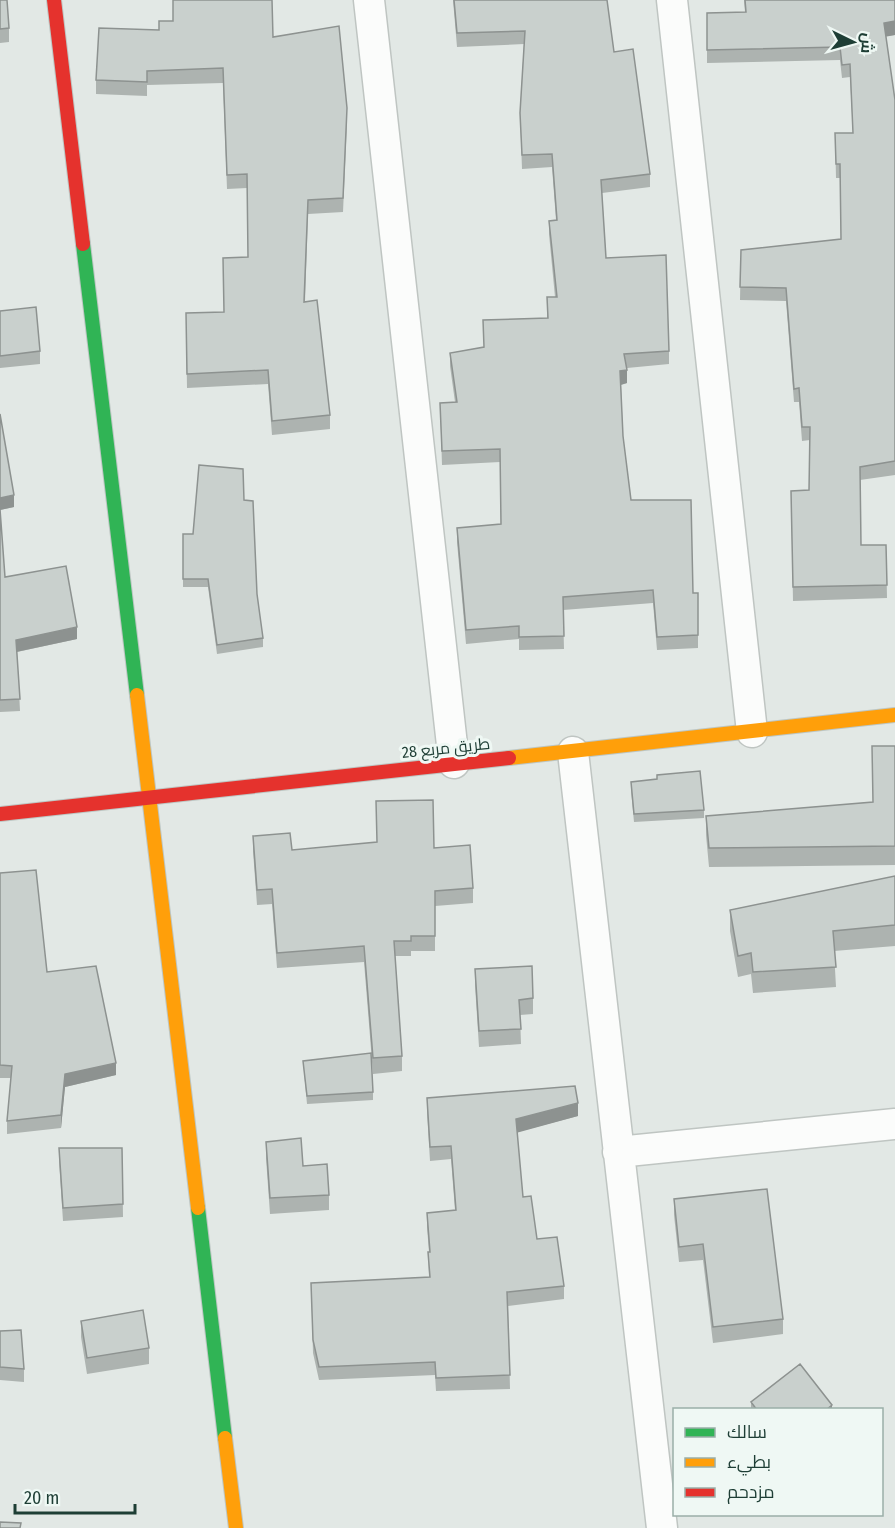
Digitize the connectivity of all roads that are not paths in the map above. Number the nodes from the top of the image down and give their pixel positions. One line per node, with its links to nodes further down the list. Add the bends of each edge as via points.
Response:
1 (54, 0): 8 (street)
2 (369, 0): 7 (street)
3 (672, 0): 5 (street)
4 (895, 715): 5 (street, طريق مربع 28)
5 (752, 732): 6 (street, طريق مربع 28)
6 (573, 752): 7 (street, طريق مربع 28); 11 (street)
7 (454, 764): 8 (street, طريق مربع 28)
8 (150, 799): 9 (street, طريق مربع 28); 12 (street)
9 (0, 814)
10 (895, 1124): 11 (street)
11 (618, 1152): 13 (street)
12 (236, 1528)
13 (662, 1528)

